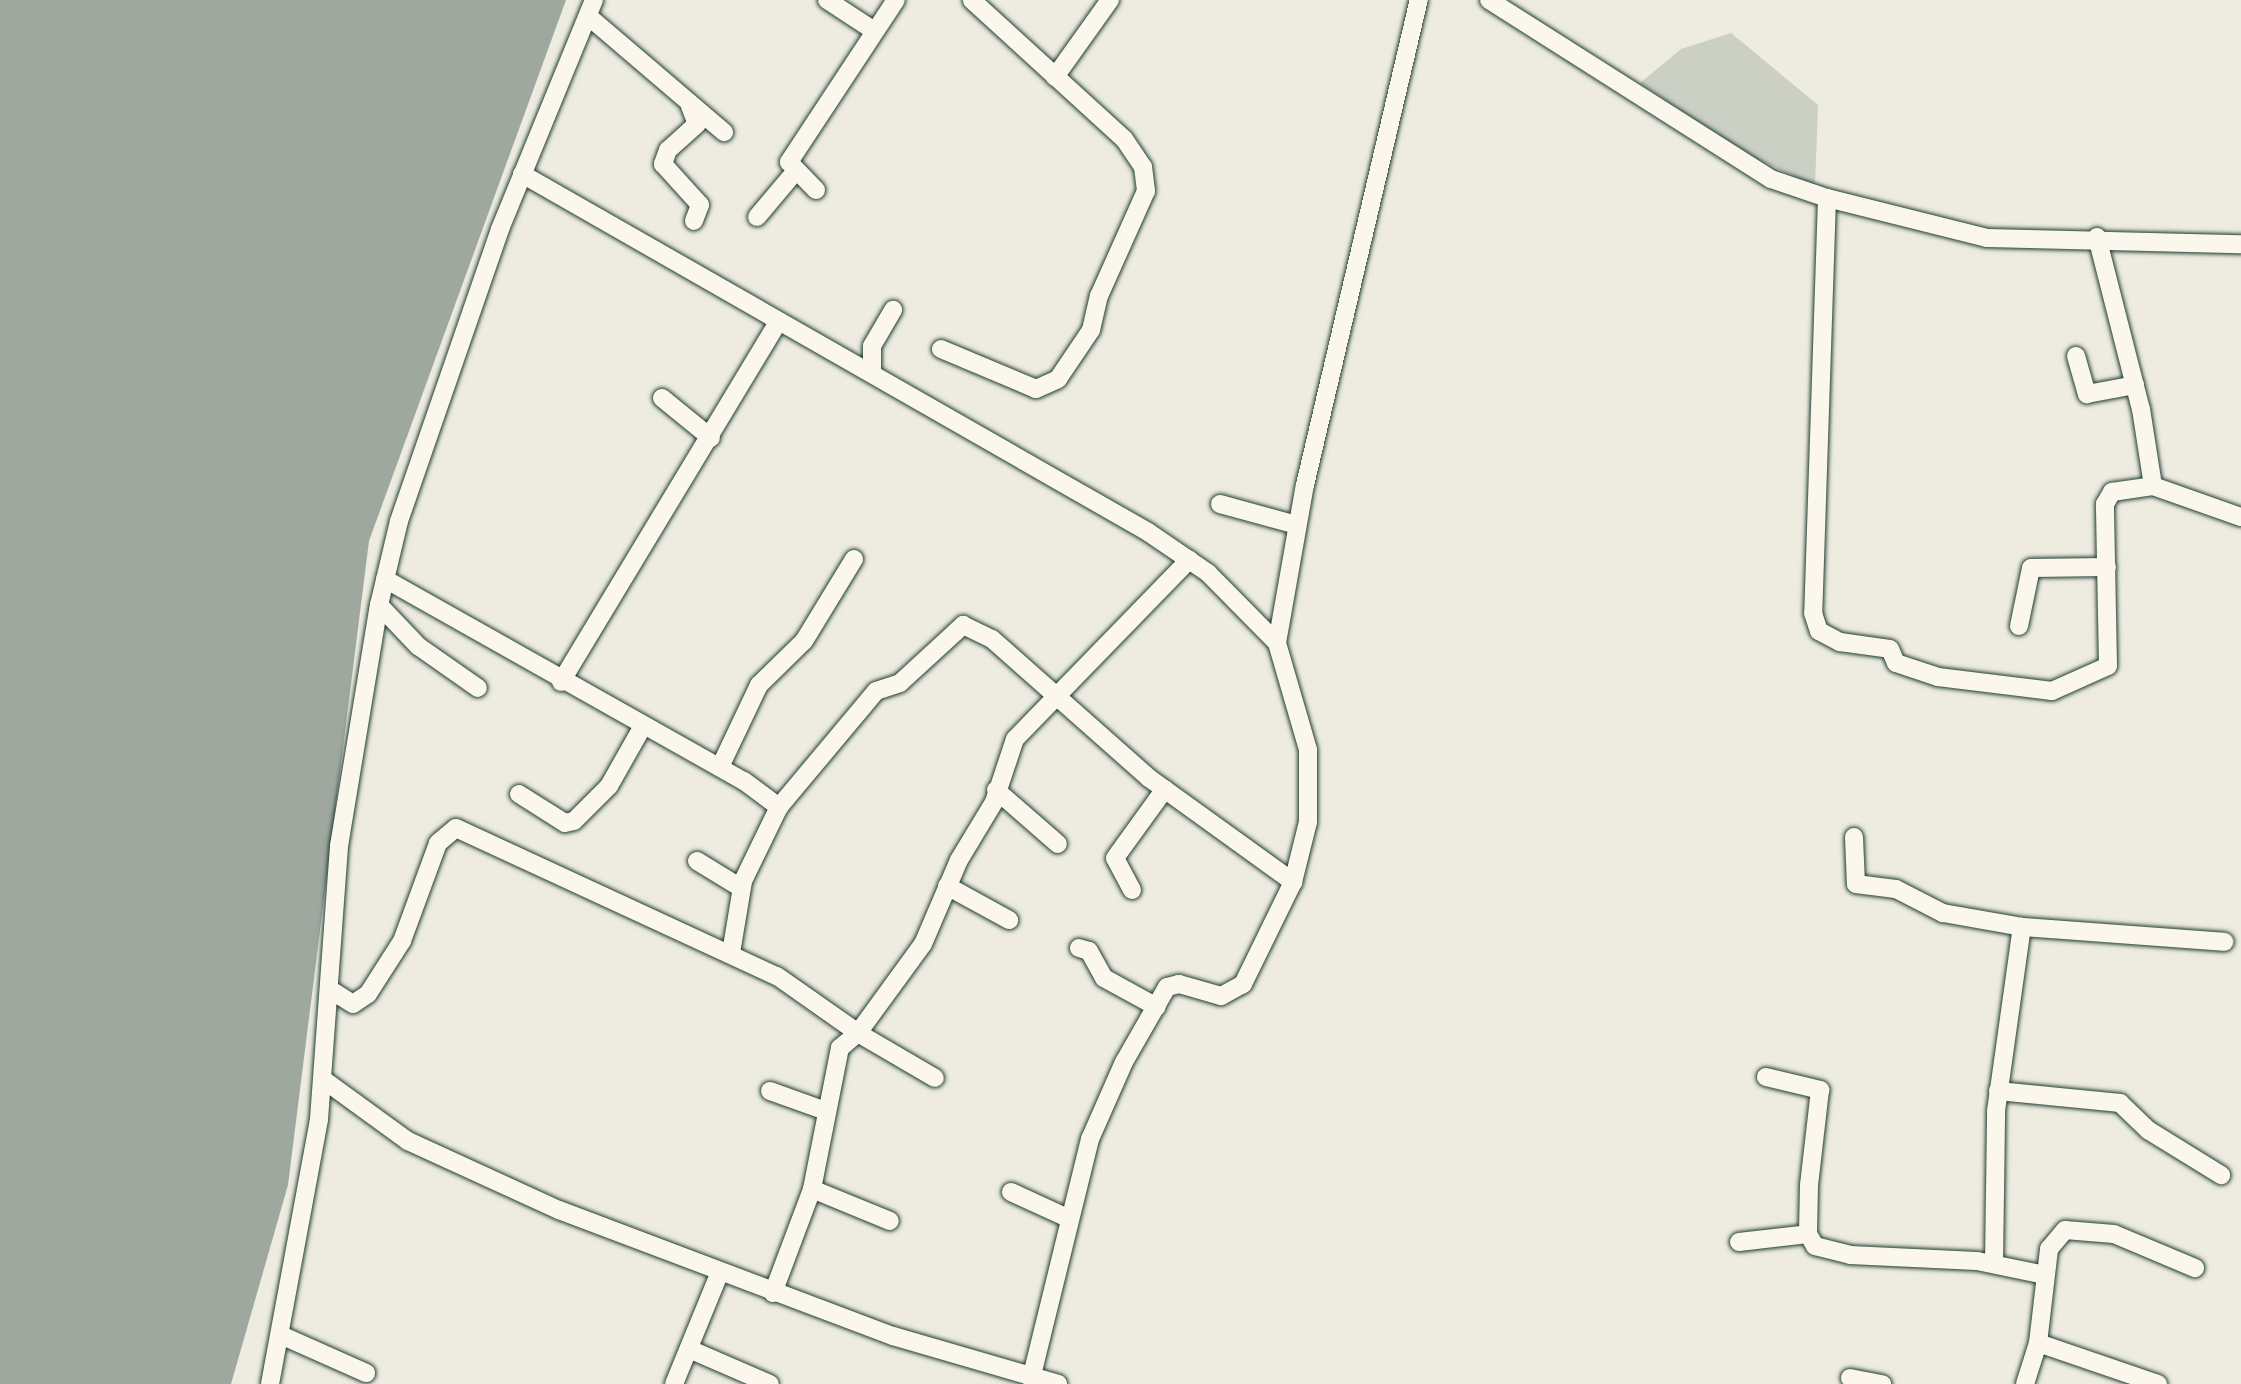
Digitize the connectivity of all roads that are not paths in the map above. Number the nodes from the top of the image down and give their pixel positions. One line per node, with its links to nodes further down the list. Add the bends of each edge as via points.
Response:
1 (827, 0): 8 (street)
2 (896, 0): 8 (street)
3 (972, 0): 9 (street)
4 (1110, 0): 9 (street)
5 (1419, 0): 31 (street)
6 (1489, 0): 15 (street, via 1771,179)
7 (591, 8): 10 (street); 13 (street)
8 (873, 30): 12 (street, via 789,162)
9 (1055, 77): 22 (street, via 1124,139 1143,167 1146,191 1098,296 1091,330 1058,379 1036,389)
10 (688, 101): 11 (street); 17 (street, via 697,124 668,150 663,164 700,205)
11 (724, 132)
12 (794, 173): 14 (street); 16 (street)
13 (522, 174): 21 (street); 35 (street, via 404,504)
14 (816, 190)
15 (1827, 198): 18 (street, via 1986,238); 34 (street, via 1813,594 1819,631 1840,642 1890,649 1902,666 1938,677 2052,691 2108,666)
16 (758, 217)
17 (694, 221)
18 (2097, 237): 19 (street); 25 (street)
19 (2241, 244)
20 (893, 310): 24 (street, via 872,346)
21 (778, 322): 24 (street); 27 (street)
22 (941, 348)
23 (2076, 356): 25 (street, via 2086,394)
24 (872, 374): 33 (street)
25 (2135, 385): 28 (street)
26 (662, 398): 27 (street)
27 (712, 438): 39 (street)
28 (2153, 486): 30 (street); 34 (street, via 2121,488 2106,501)
29 (1220, 504): 31 (street)
30 (2241, 517)
31 (1297, 525): 38 (street)
32 (854, 560): 43 (street, via 804,641 759,684)
33 (1189, 560): 38 (street, via 1241,602); 41 (street, via 1067,692)
34 (2107, 568): 37 (street, via 2031,568)
35 (385, 579): 36 (street); 39 (street)
36 (378, 605): 40 (street, via 418,646); 60 (street, via 340,846)
37 (2019, 626)
38 (1276, 643): 51 (street, via 1308,750 1308,822)
39 (561, 682): 42 (street)
40 (478, 688)
41 (1054, 696): 44 (street); 45 (street, via 1015,739); 47 (street, via 983,633 958,626 900,683 876,692)
42 (643, 726): 43 (street); 46 (street, via 610,786 574,821 565,823)
43 (720, 767): 47 (street)
44 (1165, 789): 51 (street); 54 (street, via 1115,858)
45 (996, 790): 49 (street); 52 (street)
46 (520, 794)
47 (779, 807): 53 (street)
48 (1854, 837): 56 (street, via 1852,874 1859,886 1896,890 1943,913)
49 (1058, 844)
50 (697, 861): 53 (street)
51 (1293, 882): 61 (street, via 1243,984 1221,996 1172,984)
52 (947, 886): 55 (street); 62 (street, via 910,968)
53 (741, 888): 59 (street)
54 (1132, 890)
55 (1008, 920)
56 (2022, 927): 57 (street); 67 (street)
57 (2224, 942)
58 (1079, 948): 61 (street, via 1089,951 1104,978)
59 (731, 952): 60 (street, via 685,938 456,828 438,843 402,941 368,994 353,1004); 62 (street, via 793,984)
60 (329, 989): 65 (street)
61 (1157, 1007): 72 (street, via 1104,1104)
62 (858, 1033): 64 (street); 68 (street, via 835,1057)
63 (1766, 1077): 74 (street, via 1820,1090)
64 (935, 1078)
65 (324, 1080): 78 (street, via 408,1141 559,1210); 81 (street, via 298,1208)
66 (770, 1091): 68 (street)
67 (1998, 1091): 69 (street, via 2120,1103 2148,1130); 76 (street)
68 (826, 1111): 70 (street)
69 (2221, 1175)
70 (812, 1189): 73 (street); 80 (street)
71 (1011, 1192): 72 (street)
72 (1070, 1219): 86 (street)
73 (890, 1221)
74 (1808, 1234): 75 (street); 76 (street, via 1828,1252)
75 (1738, 1242)
76 (1994, 1263): 79 (street)
77 (2195, 1268): 79 (street, via 2114,1234 2073,1227 2054,1240)
78 (720, 1272): 80 (street); 83 (street)
79 (2046, 1275): 82 (street)
80 (774, 1293): 86 (street)
81 (283, 1336): 84 (street); 87 (street)
82 (2038, 1342): 92 (street); 93 (street)
83 (690, 1349): 88 (street); 89 (street)
84 (366, 1373)
85 (1850, 1378): 91 (street)
86 (1026, 1380): 90 (street)
87 (270, 1384)
88 (674, 1384)
89 (770, 1384)
90 (1058, 1384)
91 (1882, 1384)
92 (2025, 1384)
93 (2158, 1384)

